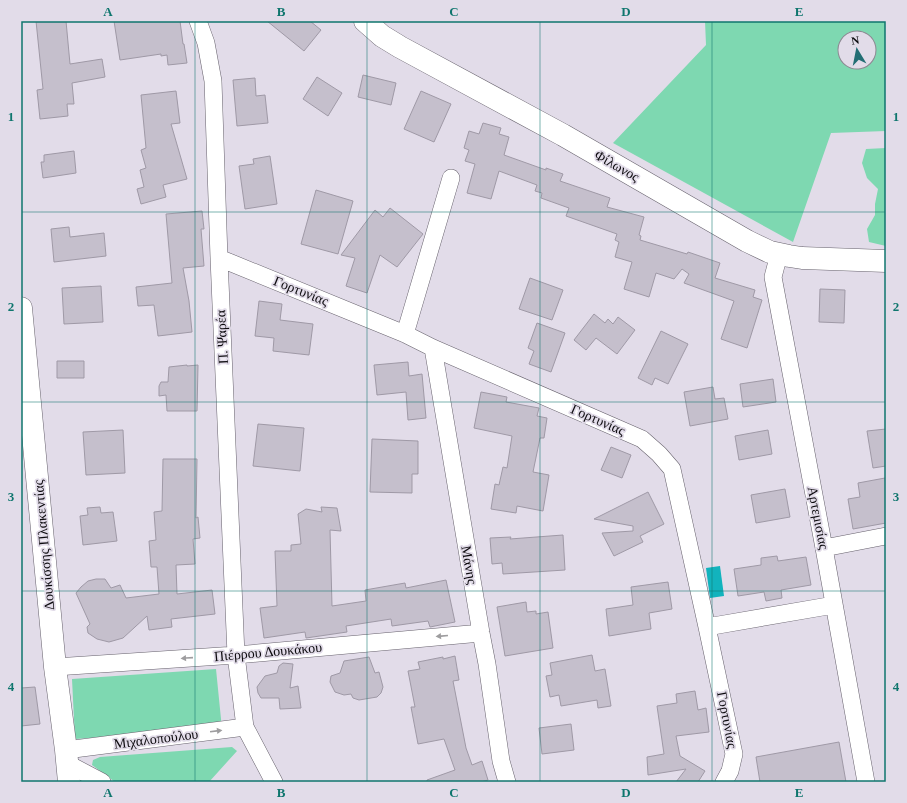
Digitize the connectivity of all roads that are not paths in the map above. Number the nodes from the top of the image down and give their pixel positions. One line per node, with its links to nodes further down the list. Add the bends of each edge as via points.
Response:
1 (198, 21): 5 (street, Π. Ψαρέα, via 206,43 213,81)
2 (365, 21): 4 (main road, Φίλωνος, via 400,47 563,135 746,241)
3 (451, 178): 8 (street)
4 (779, 254): 6 (main road, Φίλωνος, via 802,258); 11 (street, Αρτεμισίας, via 773,277)
5 (219, 258): 8 (street, Γορτυνίας); 15 (street, Π. Ψαρέα)
6 (886, 261)
7 (21, 308): 16 (main road, Δουκίσσης Πλακεντίας)
8 (405, 334): 9 (street, Γορτυνίας)
9 (433, 348): 13 (street, Γορτυνίας, via 642,439 659,454 672,469); 14 (street, Μάνης)
10 (886, 536): 11 (street)
11 (824, 548): 12 (street, Αρτεμισίας)
12 (834, 605): 13 (street); 23 (street, Αρτεμισίας)
13 (708, 626): 22 (street, Γορτυνίας, via 734,754)
14 (481, 633): 15 (street, Πιέρρου Δουκάκου, one-way to 15); 21 (street, Μάνης, via 501,761)
15 (236, 655): 16 (street, Πιέρρου Δουκάκου, one-way to 16); 17 (street, Π. Ψαρέα)
16 (55, 667): 18 (main road, Δουκίσσης Πλακεντίας)
17 (245, 727): 18 (street, Μιχαλοπούλου, one-way to 17); 20 (street)
18 (68, 765): 19 (street)
19 (102, 782)
20 (274, 782)
21 (507, 782)
22 (724, 782)
23 (866, 782)

